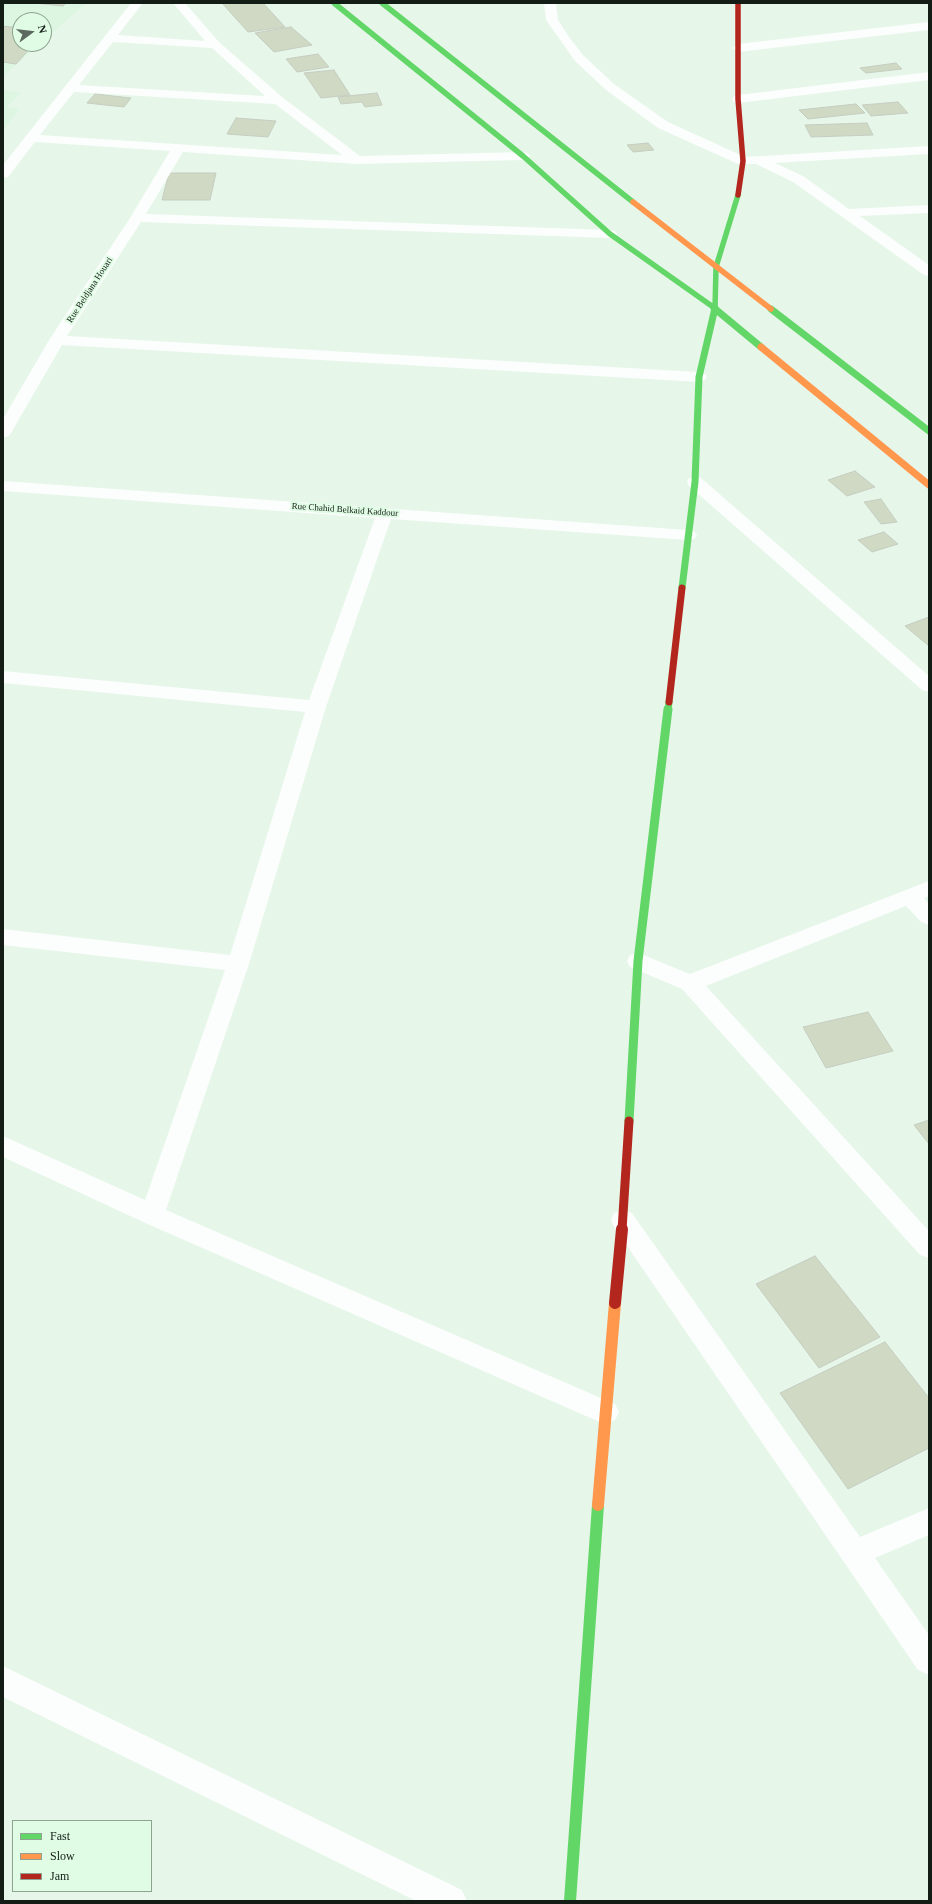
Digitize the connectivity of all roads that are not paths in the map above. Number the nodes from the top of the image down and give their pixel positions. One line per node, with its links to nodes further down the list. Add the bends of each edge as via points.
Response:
1 (137, 3): 8 (street)
2 (179, 3): 9 (street)
3 (334, 3): 18 (street)
4 (382, 3): 27 (street)
5 (550, 3): 21 (street, via 552,20 564,39 579,58 610,87 663,125)
6 (738, 3): 10 (street)
7 (929, 26): 10 (street)
8 (111, 38): 9 (street); 12 (street)
9 (215, 44): 14 (street)
10 (738, 48): 13 (street)
11 (929, 76): 13 (street)
12 (69, 88): 14 (street); 15 (street)
13 (738, 99): 21 (street)
14 (278, 100): 19 (street)
15 (31, 138): 16 (street); 22 (street)
16 (178, 148): 19 (street); 25 (street, Rue Beldjana Houari)
17 (929, 150): 20 (street)
18 (523, 156): 19 (street); 26 (street)
19 (357, 160)
20 (757, 160): 21 (street); 24 (street, via 798,179)
21 (743, 161): 27 (street, via 738,197)
22 (3, 174)
23 (929, 209): 24 (street)
24 (846, 213): 28 (street)
25 (137, 218): 26 (street); 30 (street, Rue Beldjana Houari)
26 (610, 234): 29 (street)
27 (716, 267): 29 (street); 32 (street)
28 (929, 272)
29 (715, 309): 31 (street); 36 (street)
30 (57, 340): 31 (street); 33 (street, Rue Beldjana Houari)
31 (699, 377): 34 (street)
32 (929, 431)
33 (3, 433)
34 (694, 482): 38 (street); 40 (street)
35 (3, 486): 37 (street, Rue Chahid Belkaid Kaddour)
36 (929, 486)
37 (385, 513): 38 (street, Rue Chahid Belkaid Kaddour); 41 (street)
38 (688, 535): 46 (street)
39 (3, 677): 41 (street)
40 (929, 686)
41 (316, 707): 47 (street)
42 (929, 888): 43 (street)
43 (909, 896): 44 (street); 48 (street)
44 (929, 917)
45 (3, 937): 47 (street)
46 (638, 961): 48 (street); 51 (street)
47 (238, 964): 50 (street)
48 (690, 984): 52 (street)
49 (3, 1146): 50 (street)
50 (152, 1215): 53 (street)
51 (623, 1220): 53 (street); 55 (street)
52 (929, 1248)
53 (605, 1412): 59 (street)
54 (929, 1521): 55 (street)
55 (855, 1553): 56 (street)
56 (929, 1660)
57 (3, 1682): 58 (street)
58 (451, 1901)
59 (570, 1901)

